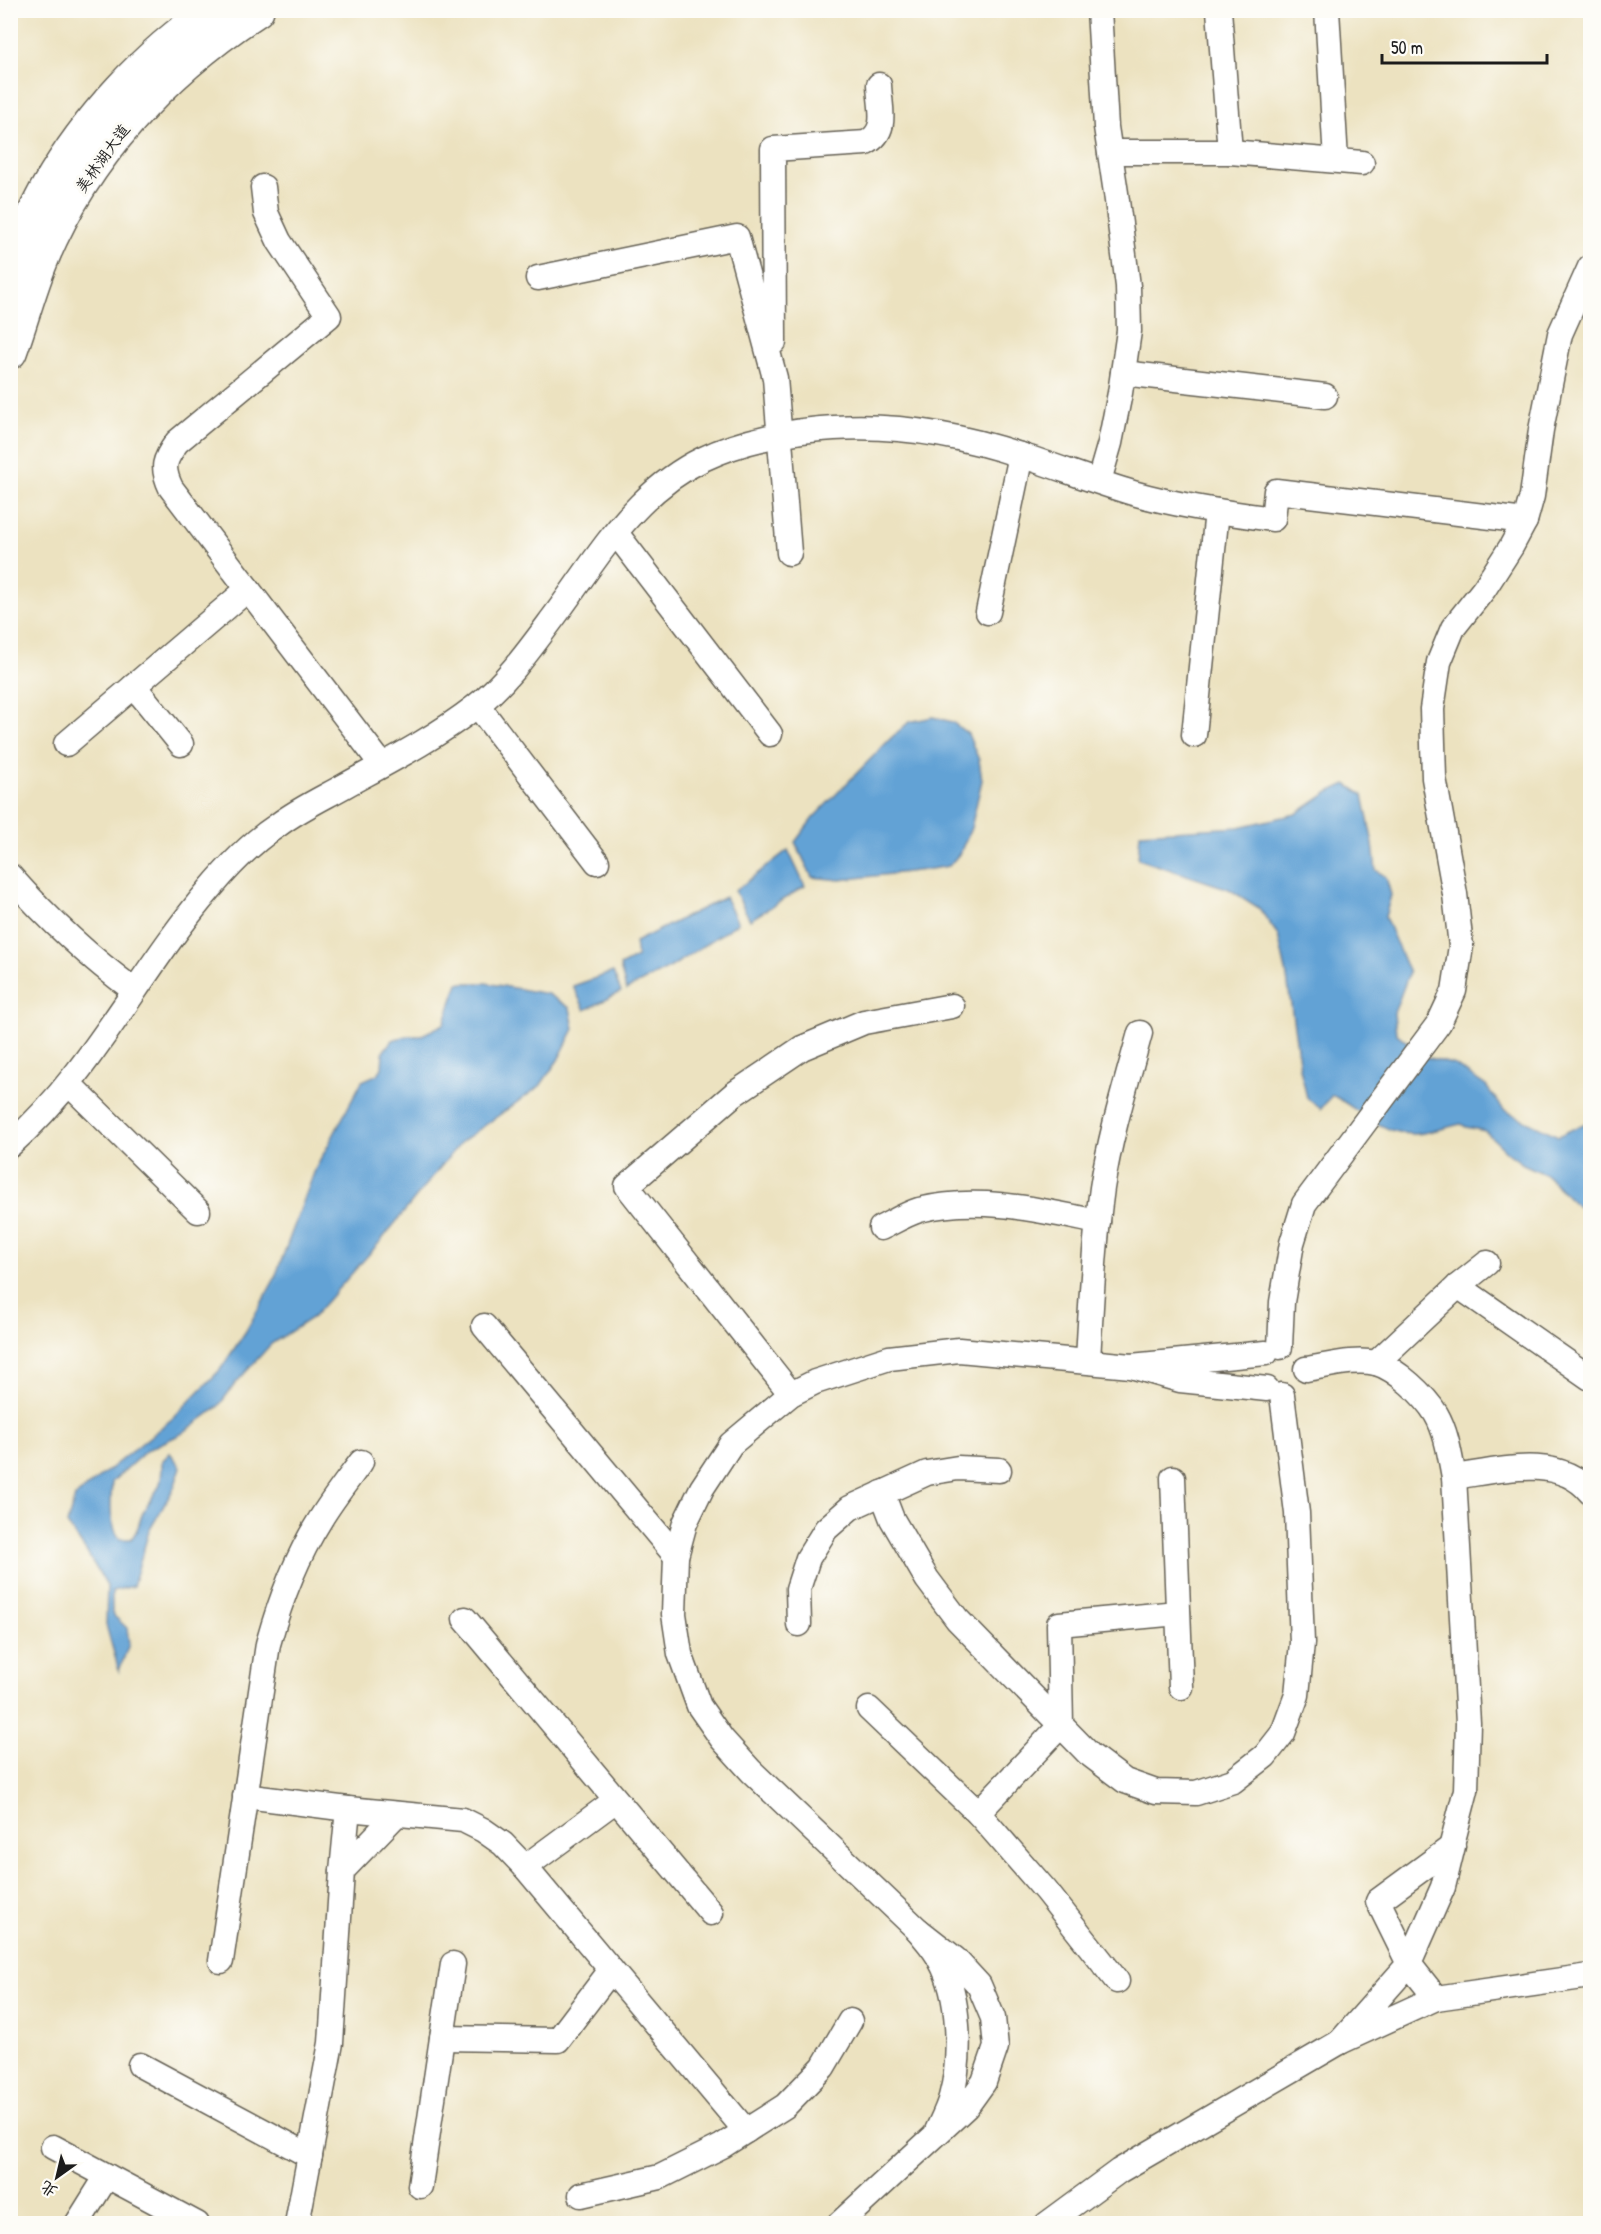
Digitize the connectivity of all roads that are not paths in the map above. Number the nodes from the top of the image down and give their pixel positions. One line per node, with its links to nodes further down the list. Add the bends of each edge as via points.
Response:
1 (212, 10): 14 (main road, 美林湖大道, via 153,58 89,127 47,188)
2 (257, 10): 17 (main road, 美林湖大道, via 179,69 108,144 45,251)
3 (1099, 10): 7 (street)
4 (1219, 10): 8 (street)
5 (1327, 10): 9 (street)
6 (879, 85): 12 (street, via 881,129 876,138 866,143 773,149)
7 (1110, 152): 8 (street); 18 (street, via 1128,286 1129,331)
8 (1230, 152): 9 (street)
9 (1336, 160): 10 (street)
10 (1362, 163)
11 (263, 187): 28 (street, via 266,213 279,241 329,316 177,442 167,457 164,473 171,488)
12 (774, 235): 13 (street); 19 (street)
13 (736, 237): 16 (street); 19 (street)
14 (10, 266)
15 (1590, 267): 25 (street, via 1560,334)
16 (538, 278)
17 (10, 352)
18 (1123, 373): 20 (street); 23 (street)
19 (775, 378): 21 (street)
20 (1325, 396)
21 (780, 436): 22 (street, via 832,428 890,427 945,435); 26 (street, via 742,444 703,459 662,486); 27 (street)
22 (1021, 455): 23 (street); 29 (street)
23 (1099, 481): 24 (street, via 1166,502)
24 (1217, 511): 25 (street, via 1273,519 1276,491); 33 (street)
25 (1525, 521): 50 (street, via 1484,589 1453,627 1439,662 1432,709 1434,778 1461,946 1454,991 1439,1023 1304,1204 1292,1243)
26 (616, 533): 31 (street, via 530,650); 32 (street)
27 (789, 553)
28 (248, 589): 30 (street); 36 (street)
29 (988, 612)
30 (134, 686): 34 (street); 35 (street)
31 (478, 705): 36 (street); 37 (street)
32 (770, 734)
33 (1194, 735)
34 (66, 744)
35 (182, 744)
36 (382, 765): 39 (street, via 286,819 244,852 208,890)
37 (597, 862)
38 (10, 876): 39 (street, via 59,930)
39 (134, 990): 42 (street)
40 (952, 1006): 57 (street, via 864,1022 802,1048 734,1094 627,1186)
41 (1140, 1033): 45 (street, via 1102,1186)
42 (69, 1084): 43 (street); 44 (street)
43 (10, 1145)
44 (198, 1211)
45 (1098, 1222): 46 (street, via 976,1202 918,1210); 51 (street)
46 (881, 1228)
47 (1487, 1263): 48 (street)
48 (1458, 1286): 52 (street); 55 (street)
49 (484, 1326): 64 (street)
50 (1273, 1350): 53 (street); 54 (street, via 1287,1348 1300,1355); 56 (street, via 1259,1366 1262,1383)
51 (1088, 1361): 53 (street); 57 (street, via 959,1350 890,1358 815,1382)
52 (1377, 1364): 54 (street, via 1358,1361); 60 (street, via 1413,1388 1436,1414)
53 (1131, 1366): 56 (street, via 1179,1380)
54 (1306, 1369): 56 (street, via 1303,1384 1290,1394)
55 (1590, 1378)
56 (1274, 1392): 70 (street, via 1297,1513 1302,1643 1298,1695 1282,1733 1265,1756 1233,1781 1197,1793 1156,1792 1125,1781 1089,1754)
57 (792, 1394): 64 (street, via 731,1444 698,1496)
58 (361, 1462): 71 (street, via 320,1519 277,1611 268,1644)
59 (999, 1470): 63 (street, via 958,1468 927,1473)
60 (1454, 1477): 62 (street, via 1520,1468 1549,1469); 76 (street, via 1468,1723 1466,1790)
61 (1173, 1478): 65 (street)
62 (1589, 1487)
63 (882, 1493): 67 (street, via 850,1508 826,1529 808,1558 798,1589); 70 (street, via 892,1519 927,1579 957,1619)
64 (676, 1556): 80 (street, via 674,1614 680,1654 699,1706 751,1771)
65 (1178, 1613): 68 (street); 70 (street, via 1059,1624)
66 (465, 1619): 72 (street)
67 (799, 1624)
68 (1181, 1687)
69 (869, 1709): 75 (street)
70 (1061, 1725): 75 (street)
71 (245, 1796): 73 (street); 81 (street)
72 (616, 1800): 77 (street); 79 (street)
73 (348, 1809): 74 (street); 78 (street)
74 (397, 1814): 77 (street, via 463,1820 502,1844); 78 (street)
75 (978, 1814): 86 (street, via 1046,1891)
76 (1451, 1848): 83 (street, via 1443,1887); 83 (street, via 1378,1901)
77 (525, 1867): 84 (street)
78 (342, 1870): 95 (street, via 331,2043)
79 (711, 1913)
80 (918, 1930): 93 (street, via 940,1960 952,1991 957,2032 951,2098); 93 (street, via 979,1984 993,2018 996,2047 984,2082 966,2107)
81 (221, 1961)
82 (453, 1964): 89 (street)
83 (1409, 1964): 87 (street); 90 (street)
84 (611, 1970): 89 (street, via 558,2040); 92 (street)
85 (1590, 1976): 87 (street)
86 (1117, 1981)
87 (1436, 1998): 90 (street)
88 (850, 2021): 92 (street, via 823,2067 785,2106)
89 (442, 2038): 97 (street)
90 (1340, 2042): 103 (street, via 1119,2171)
91 (140, 2065): 95 (street)
92 (746, 2131): 98 (street, via 660,2177)
93 (937, 2131): 102 (street)
94 (53, 2147): 96 (street)
95 (310, 2156): 101 (street)
96 (107, 2176): 99 (street); 100 (street)
97 (420, 2186)
98 (581, 2195)
99 (77, 2223)
100 (197, 2223)
101 (297, 2223)
102 (839, 2223)
103 (1047, 2223)

